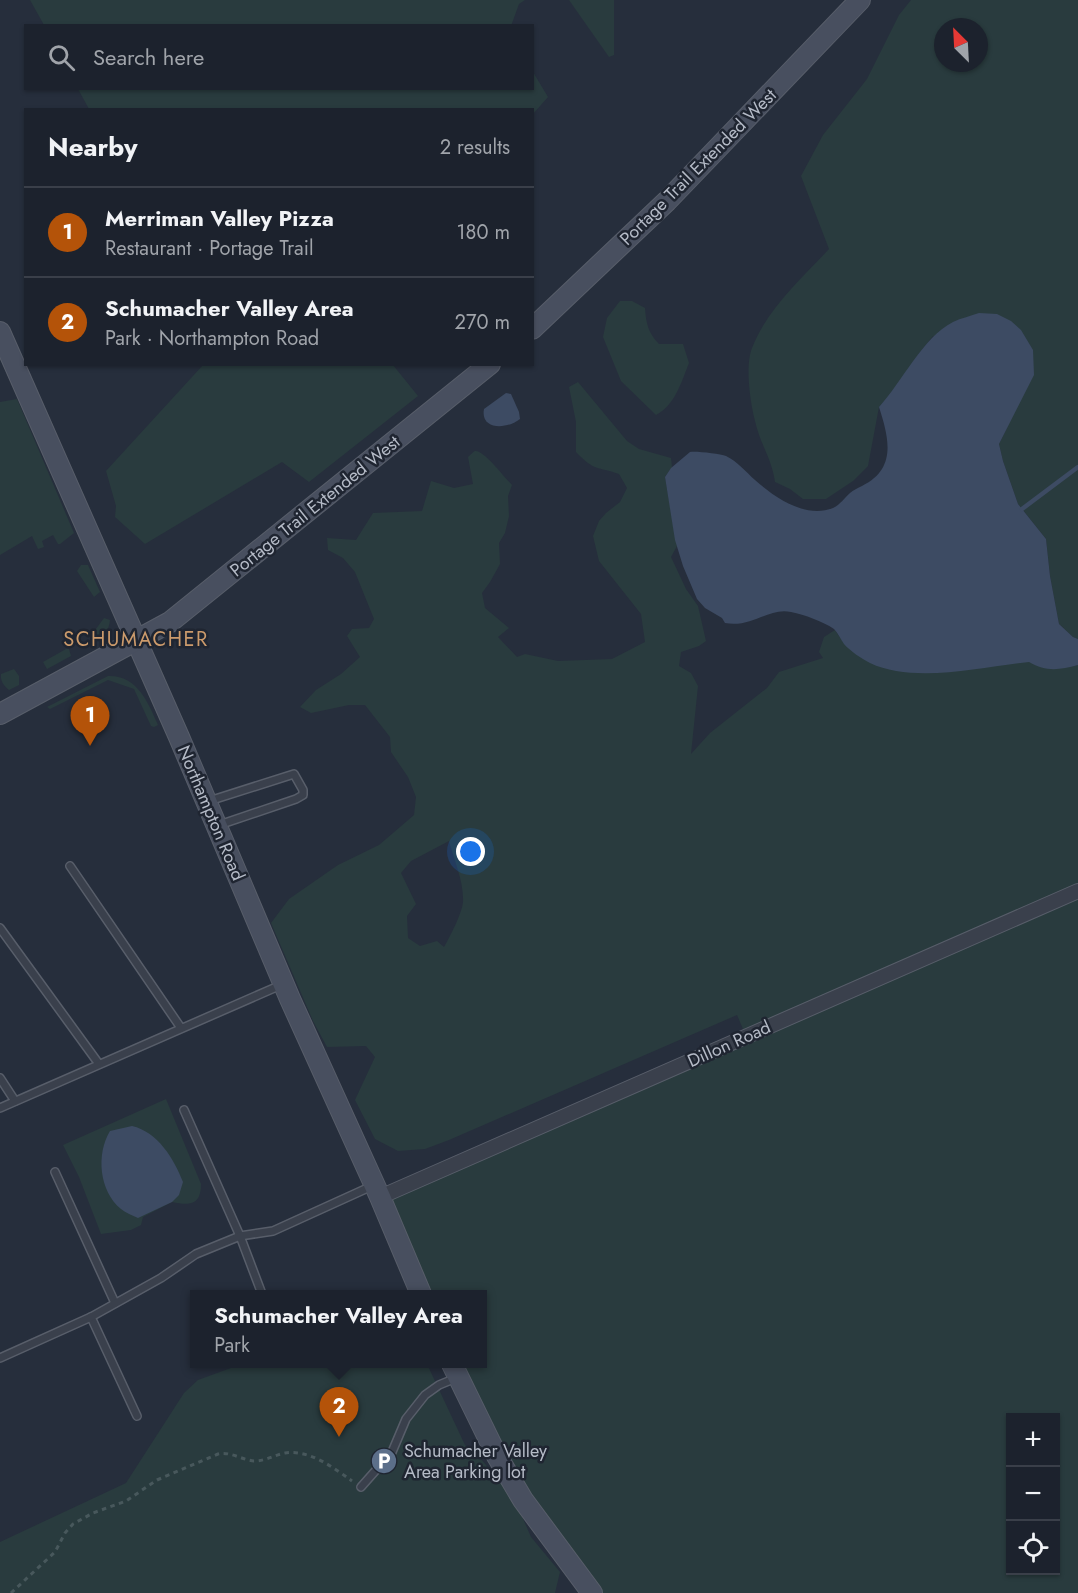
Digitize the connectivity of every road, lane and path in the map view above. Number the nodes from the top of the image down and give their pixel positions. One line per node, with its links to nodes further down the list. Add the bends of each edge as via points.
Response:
1 (860, 0): 2 (street, Portage Trail Extended West, via 667,201)
2 (534, 327)
3 (0, 332): 5 (street, Northampton Road)
4 (488, 366): 5 (street, Portage Trail Extended West, via 179,616)
5 (135, 641): 6 (street, Portage Trail Extended West); 7 (street, Northampton Road)
6 (0, 714)
7 (206, 801): 8 (street, Northampton Road); 8 (lane, via 294,774 303,790 303,795 296,799)
8 (217, 826): 12 (street, Northampton Road)
9 (70, 866): 13 (lane)
10 (1078, 891): 20 (street, Dillon Road)
11 (0, 928): 14 (lane)
12 (283, 984): 13 (lane); 20 (street, Northampton Road)
13 (181, 1028): 14 (lane)
14 (99, 1064): 16 (lane)
15 (0, 1078): 16 (lane)
16 (15, 1101): 17 (lane)
17 (0, 1108)
18 (184, 1110): 21 (lane)
19 (55, 1172): 24 (lane)
20 (377, 1191): 21 (lane, via 273,1231); 23 (street, Northampton Road)
21 (240, 1236): 22 (lane); 24 (lane, via 196,1254)
22 (260, 1290)
23 (419, 1290)
24 (115, 1303): 25 (lane)
25 (91, 1317): 26 (lane); 28 (lane)
26 (0, 1358)
27 (455, 1370): 29 (lane, via 425,1395 405,1419 392,1452); 31 (street, via 497,1456 524,1500)
28 (137, 1416)
29 (361, 1487): 30 (path, via 333,1467 305,1455 283,1453 260,1461 218,1454 73,1524 55,1552)
30 (11, 1593)
31 (592, 1593)

